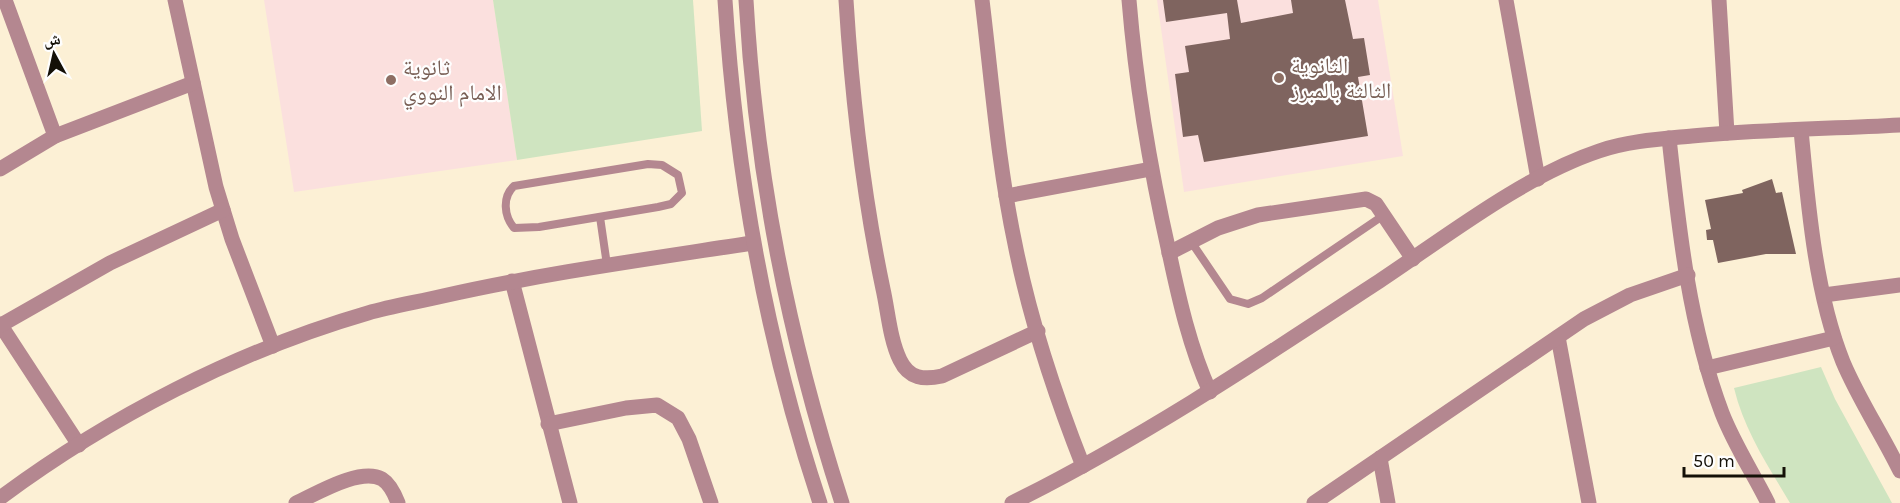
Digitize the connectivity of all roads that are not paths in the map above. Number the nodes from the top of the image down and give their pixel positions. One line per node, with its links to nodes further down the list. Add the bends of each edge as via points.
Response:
1 (5, 0): 14 (street)
2 (175, 0): 10 (street)
3 (725, 0): 24 (street, via 733,112)
4 (746, 0): 50 (street, via 754,110 773,241 789,317)
5 (846, 0): 33 (street, via 873,243 900,360 918,378 927,380)
6 (982, 0): 19 (street)
7 (1129, 0): 17 (street, via 1140,109)
8 (1506, 0): 18 (street)
9 (1719, 0): 13 (street)
10 (193, 83): 14 (street); 20 (street)
11 (1900, 125): 12 (street)
12 (1801, 130): 13 (street); 31 (street)
13 (1727, 133): 15 (street)
14 (55, 136): 16 (street)
15 (1669, 138): 18 (street, via 1621,144 1569,162); 28 (street)
16 (0, 169)
17 (1151, 169): 19 (street); 25 (street)
18 (1538, 179): 26 (street)
19 (1006, 196): 33 (street)
20 (223, 210): 32 (street, via 110,263); 36 (street)
21 (1384, 215): 23 (street, via 1376,204 1356,199 1258,215); 23 (lane, via 1248,304 1230,299); 26 (street)
22 (600, 217): 22 (lane, via 514,228 508,221 505,200 514,186 648,164 662,165 678,175 682,193 671,204); 27 (lane)
23 (1190, 240): 25 (street)
24 (752, 243): 27 (street); 49 (street, via 786,391)
25 (1169, 253): 38 (street, via 1193,349)
26 (1413, 259): 38 (street)
27 (607, 265): 29 (street)
28 (1688, 275): 34 (street, via 1630,295); 37 (street)
29 (512, 281): 36 (street, via 370,312); 39 (street)
30 (1900, 285): 31 (street)
31 (1824, 296): 35 (street)
32 (0, 324): 40 (street)
33 (1038, 332): 42 (street, via 1060,408)
34 (1558, 337): 41 (street); 54 (street)
35 (1834, 338): 37 (street); 43 (street, via 1865,409)
36 (273, 346): 40 (street, via 150,404)
37 (1707, 368): 55 (street, via 1723,414)
38 (1210, 392): 42 (street)
39 (548, 424): 47 (street); 48 (street, via 657,405 678,418)
40 (79, 445): 44 (street)
41 (1380, 458): 52 (street); 53 (street)
42 (1083, 466): 51 (street)
43 (1900, 471)
44 (0, 498)
45 (296, 503): 46 (street, via 345,480 367,476 382,480)
46 (398, 503)
47 (570, 503)
48 (711, 503)
49 (820, 503)
50 (842, 503)
51 (1012, 503)
52 (1314, 503)
53 (1388, 503)
54 (1589, 503)
55 (1768, 503)

